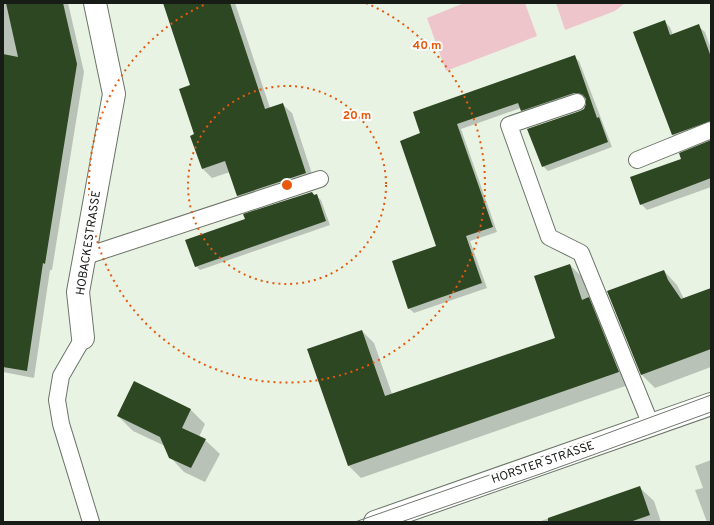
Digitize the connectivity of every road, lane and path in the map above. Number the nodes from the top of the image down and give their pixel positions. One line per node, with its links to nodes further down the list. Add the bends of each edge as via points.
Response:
1 (95, 3): 6 (main road, HOBACKESTRASSE, via 114,94)
2 (577, 102): 9 (lane, via 509,125 549,237 582,253)
3 (711, 130): 4 (lane)
4 (637, 160)
5 (320, 178): 6 (lane)
6 (86, 256): 7 (main road, HOBACKESTRASSE, via 78,292)
7 (83, 338): 10 (lane, HOBACKESTRASSE, via 61,376 57,400 60,424)
8 (711, 404): 9 (main road, HORSTER STRASSE)
9 (651, 425): 11 (main road, HORSTER STRASSE)
10 (91, 522)
11 (375, 522)

